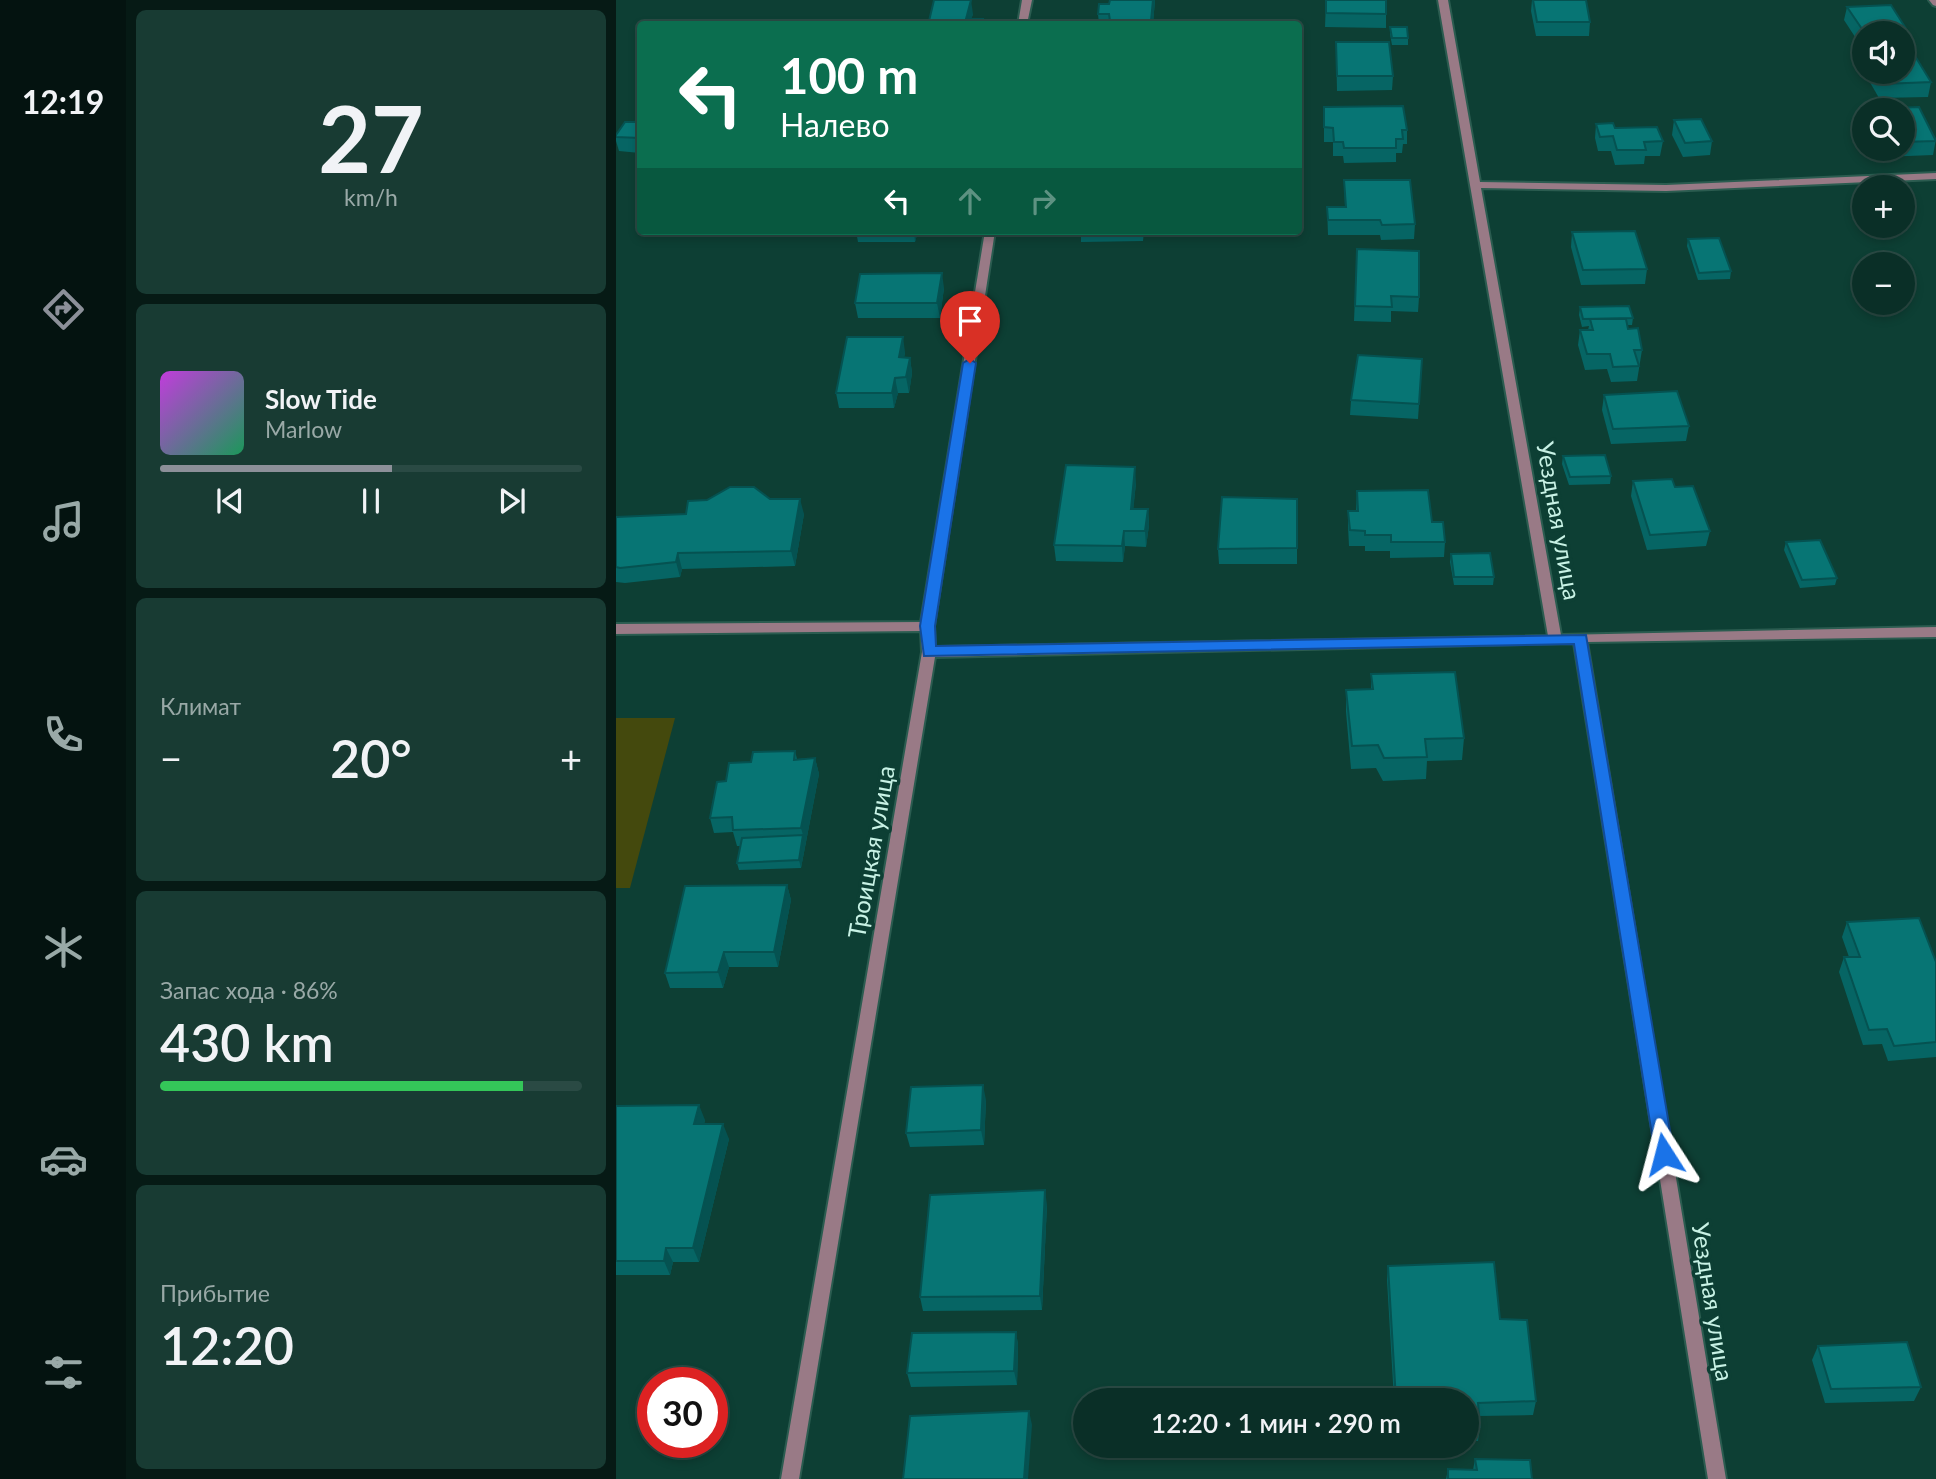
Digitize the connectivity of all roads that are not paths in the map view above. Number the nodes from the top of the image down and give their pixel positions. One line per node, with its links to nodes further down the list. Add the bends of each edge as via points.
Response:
1 (1027, 0): 3 (street)
2 (1443, 0): 5 (street, Уездная улица)
3 (1024, 21)
4 (1936, 176): 5 (street, via 1666,188)
5 (1477, 185): 11 (street, Уездная улица)
6 (989, 235): 7 (street, Троицкая улица)
7 (928, 626): 8 (street); 12 (street, Троицкая улица)
8 (616, 629)
9 (1936, 632): 10 (street)
10 (1580, 638): 11 (street); 14 (street, Уездная улица)
11 (1555, 640): 12 (street)
12 (929, 652): 13 (street, Троицкая улица)
13 (790, 1479)
14 (1717, 1479)

